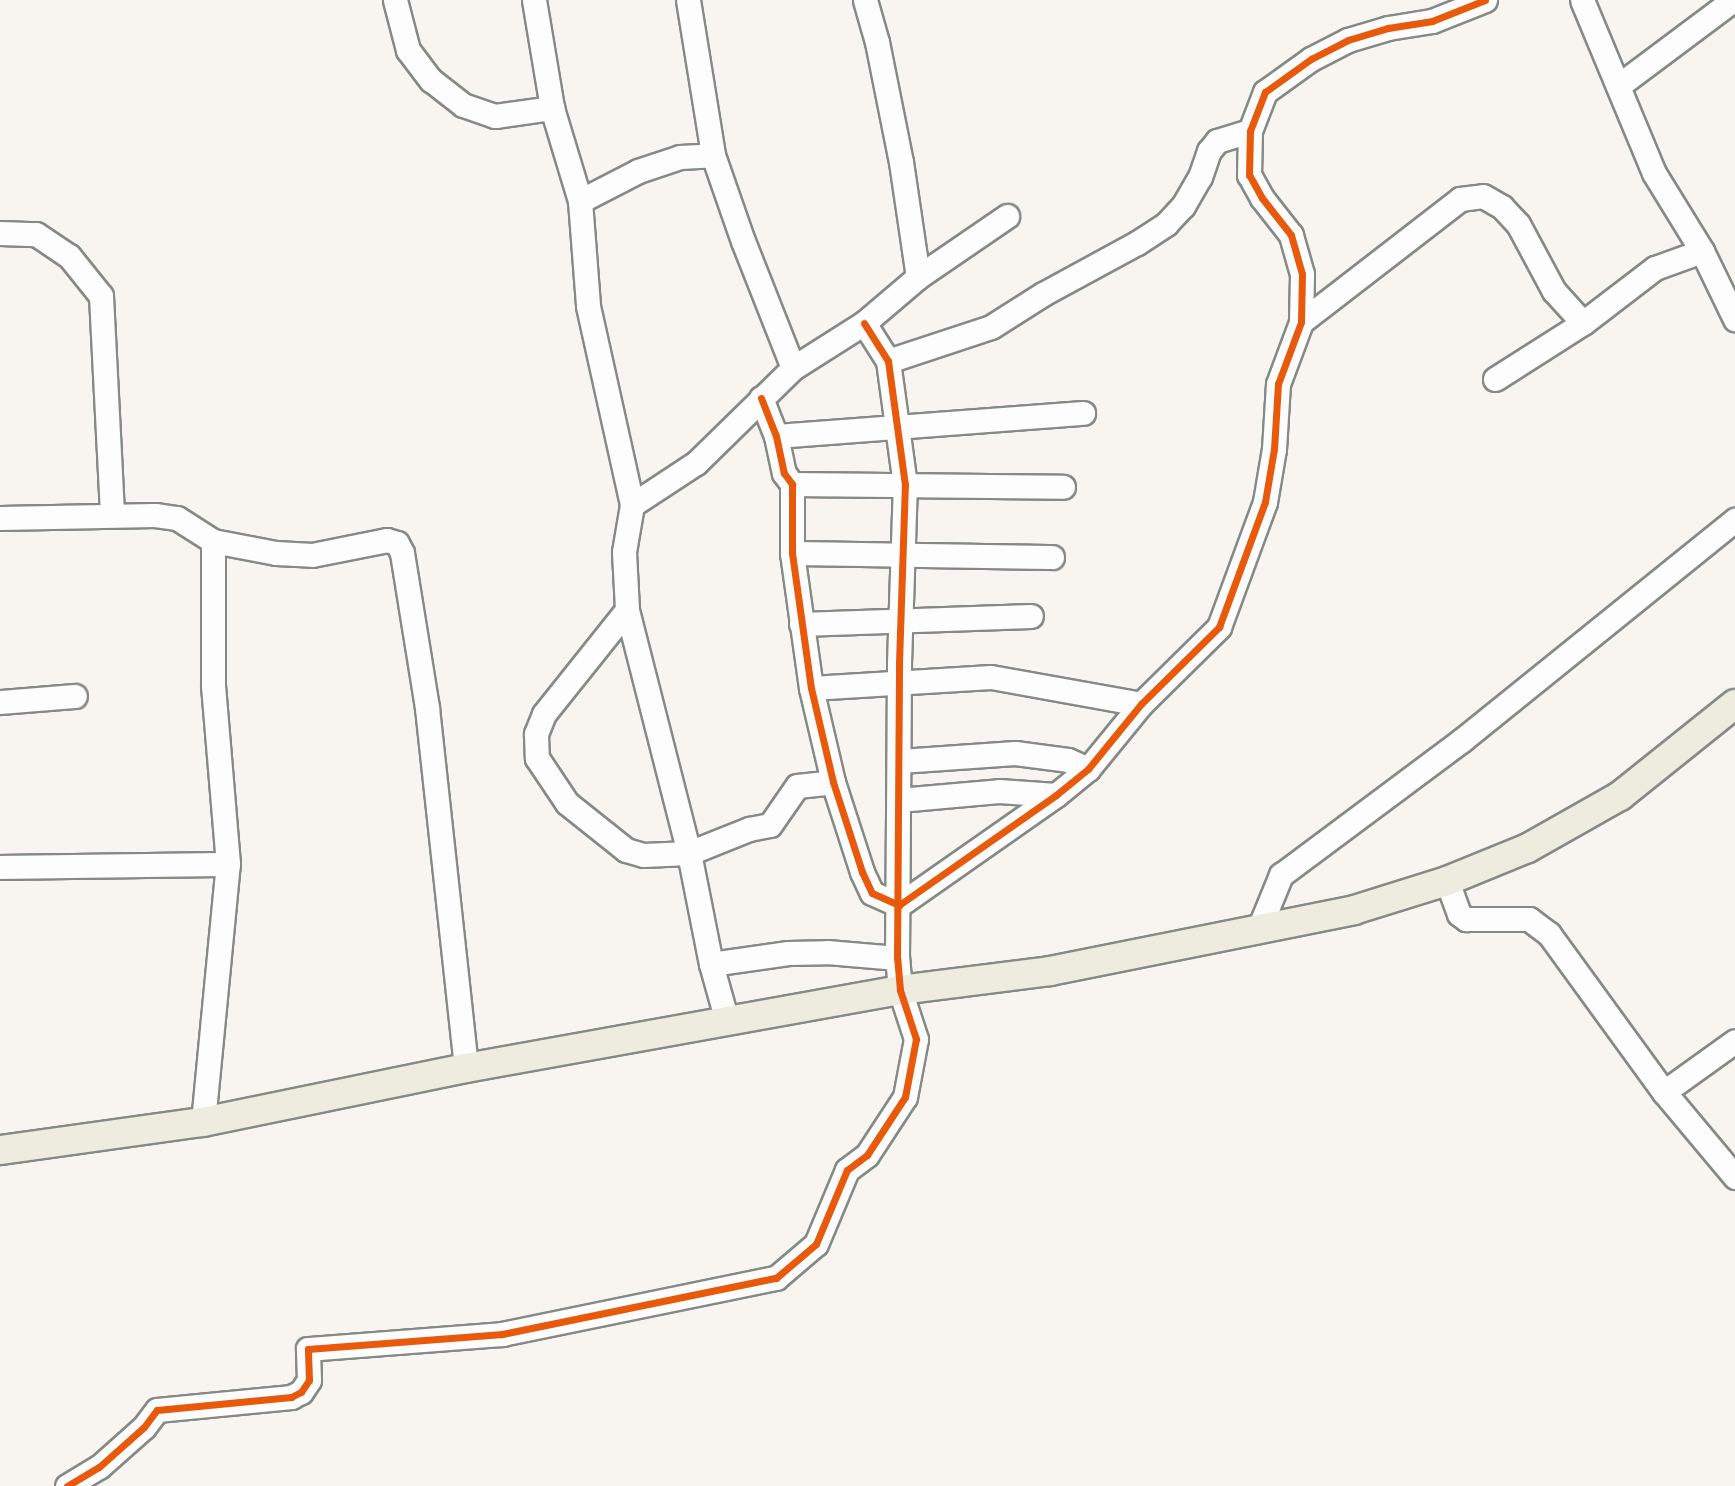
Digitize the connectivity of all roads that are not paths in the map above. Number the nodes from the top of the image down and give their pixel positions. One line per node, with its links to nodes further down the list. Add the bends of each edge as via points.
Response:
1 (395, 0): 9 (street, via 408,50 431,80 463,105 495,116)
2 (534, 0): 9 (street)
3 (688, 0): 11 (street)
4 (865, 0): 16 (street, via 901,162)
5 (1485, 0): 10 (street, via 1432,21 1348,40 1311,59 1265,92)
6 (1582, 0): 8 (street)
7 (1734, 0): 8 (street)
8 (1618, 86): 15 (street, via 1654,173)
9 (552, 108): 12 (street)
10 (1250, 131): 18 (street, via 1249,175 1291,234 1302,274); 21 (street, via 1217,141 1183,206 1137,243 991,327)
11 (713, 155): 12 (street, via 680,158 638,171); 22 (street)
12 (580, 201): 31 (street, via 589,306)
13 (1007, 216): 16 (street)
14 (0, 233): 32 (street, via 36,233 69,256 101,296)
15 (1702, 251): 17 (street); 20 (street, via 1655,268)
16 (918, 277): 19 (street)
17 (1735, 319)
18 (1301, 321): 20 (street, via 1460,199 1483,196 1518,224 1554,291); 47 (street, via 1278,384 1265,502 1219,627)
19 (864, 323): 21 (street); 22 (street)
20 (1583, 323): 23 (street)
21 (888, 361): 26 (street)
22 (793, 368): 24 (street)
23 (1495, 379)
24 (761, 398): 27 (street); 31 (street, via 696,463)
25 (1083, 412): 26 (street)
26 (897, 426): 27 (street); 29 (street)
27 (776, 436): 28 (street, via 784,472)
28 (792, 484): 29 (street); 36 (street)
29 (905, 485): 30 (street); 37 (street)
30 (1063, 487)
31 (632, 505): 39 (street, via 624,552)
32 (111, 513): 33 (street); 35 (street, via 177,519)
33 (0, 518)
34 (1735, 520): 59 (street, via 1462,740 1281,875)
35 (213, 541): 55 (street, via 213,685); 65 (street, via 312,555 387,540 397,543 402,553 427,708)
36 (792, 553): 37 (street); 42 (street)
37 (902, 556): 38 (street); 41 (street)
38 (1052, 557)
39 (627, 610): 54 (street); 54 (street, via 544,714 536,734 537,758 566,803 626,850 643,855)
40 (1031, 616): 41 (street)
41 (901, 618): 42 (street); 43 (street)
42 (802, 624): 44 (street)
43 (899, 681): 44 (street); 47 (street, via 991,677); 49 (street)
44 (811, 688): 51 (street)
45 (75, 696): 46 (street)
46 (0, 702)
47 (1141, 704): 50 (street)
48 (1735, 704): 57 (main road, via 1620,796 1528,848)
49 (900, 761): 50 (street, via 1014,753 1068,760); 53 (street)
50 (1087, 769): 52 (street)
51 (833, 782): 54 (street, via 797,786 770,825 748,828); 58 (street, via 872,893)
52 (1056, 795): 53 (street, via 999,791); 58 (street)
53 (899, 800): 58 (street)
54 (689, 853): 61 (street)
55 (228, 864): 56 (street); 67 (street)
56 (0, 867)
57 (1447, 881): 59 (main road, via 1354,910); 66 (street, via 1458,914 1466,919 1529,919 1549,934)
58 (899, 905): 60 (street)
59 (1258, 931): 62 (main road, via 1050,971)
60 (897, 958): 61 (street, via 788,953); 62 (street)
61 (711, 964): 63 (street)
62 (900, 990): 63 (main road); 70 (street, via 916,1039 905,1097 867,1155 847,1170 816,1244 776,1278 502,1334 308,1349 309,1380 301,1392 291,1397 157,1410 99,1467)
63 (727, 1021): 65 (main road)
64 (1735, 1041): 66 (street)
65 (466, 1068): 67 (main road)
66 (1664, 1092): 69 (street)
67 (203, 1122): 68 (main road)
68 (0, 1150)
69 (1735, 1177)
70 (67, 1486)

